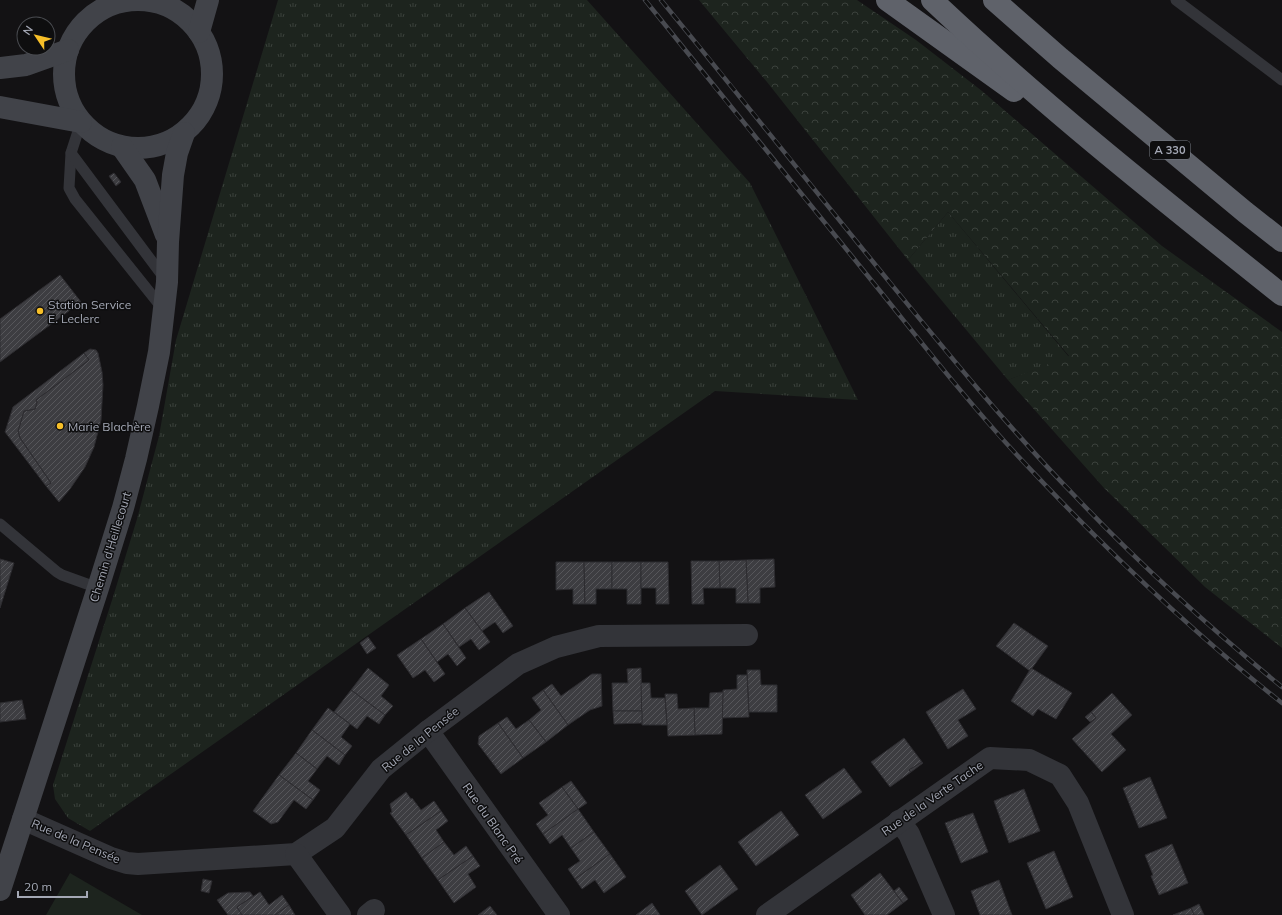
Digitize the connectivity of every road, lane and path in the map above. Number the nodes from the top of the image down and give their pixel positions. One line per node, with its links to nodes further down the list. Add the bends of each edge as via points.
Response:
1 (208, 0): 8 (street)
2 (886, 0): 18 (highway)
3 (932, 0): 18 (highway, via 974,40)
4 (994, 0): 10 (highway, A 330)
5 (1007, 0): 10 (highway)
6 (1176, 0): 12 (lane)
7 (153, 1): 8 (street, via 179,12); 9 (street, via 126,1 101,10 81,27)
8 (199, 32): 15 (street, via 211,57 212,86 202,112)
9 (68, 50): 11 (street, via 26,65); 14 (street, via 64,68 65,87 71,105)
10 (1060, 58): 19 (highway, A 330)
11 (0, 68)
12 (1282, 80)
13 (0, 107): 14 (street)
14 (81, 122): 16 (street, via 92,133); 17 (lane)
15 (184, 133): 16 (street, via 170,142 154,147); 20 (street, Chemin d'Heillecourt, via 173,175)
16 (122, 147): 20 (street, Chemin d'Heillecourt, via 145,180)
17 (71, 153): 21 (lane); 23 (lane, via 69,188 75,199)
18 (1130, 172): 22 (highway)
19 (1282, 241)
20 (168, 242): 21 (street, Chemin d'Heillecourt)
21 (167, 282): 23 (street, Chemin d'Heillecourt)
22 (1282, 295)
23 (164, 310): 25 (street, Chemin d'Heillecourt, via 159,352 138,451)
24 (0, 524): 25 (lane, via 56,572)
25 (98, 588): 28 (street, Chemin d'Heillecourt)
26 (747, 635): 27 (street, Rue de la Pensée, via 599,636 556,647 518,664)
27 (428, 731): 31 (street, Rue de la Pensée, via 381,769 335,828); 35 (street, Rue du Blanc Pré)
28 (23, 819): 30 (street, Chemin d'Heillecourt); 31 (street, Rue de la Pensée, via 127,863)
29 (899, 821): 36 (street, Rue de la Verte Tache); 37 (street, via 909,834); 38 (street, Rue de la Verte Tache, via 990,758 1029,760 1060,774 1078,803)
30 (16, 843): 32 (street, Chemin d'Heillecourt); 33 (street, Chemin d'Heillecourt)
31 (296, 854): 34 (street)
32 (0, 859)
33 (0, 890)
34 (340, 915)
35 (558, 915)
36 (767, 915)
37 (944, 915)
38 (1123, 915)

